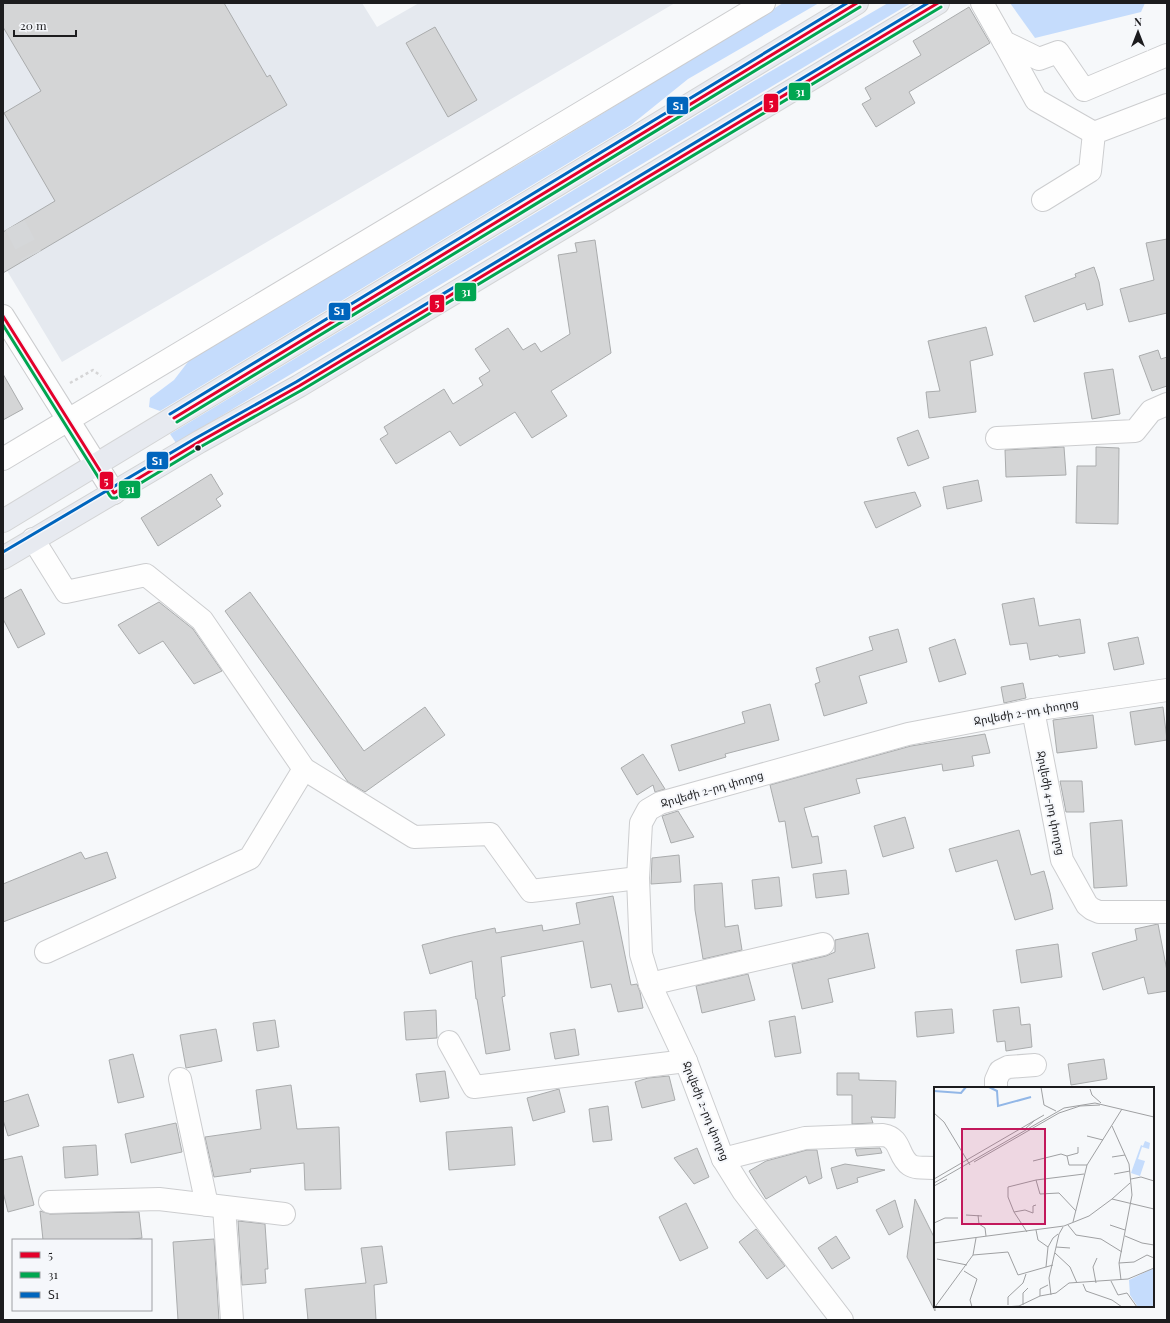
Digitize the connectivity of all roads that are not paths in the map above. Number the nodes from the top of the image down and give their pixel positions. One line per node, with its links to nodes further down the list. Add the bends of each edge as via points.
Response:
1 (764, 3): 12 (street)
2 (857, 3): 15 (main road)
3 (938, 3): 16 (main road, via 306,382)
4 (982, 3): 5 (street)
5 (1004, 42): 6 (street, via 1039,59 1058,52 1084,90); 8 (street, via 1036,100)
6 (1167, 55)
7 (1167, 105): 8 (street)
8 (1094, 133): 9 (street, via 1090,171)
9 (1043, 200)
10 (3, 316): 12 (street)
11 (1167, 404): 13 (street, via 1152,411 1135,431)
12 (68, 420): 14 (street); 15 (street)
13 (997, 438)
14 (3, 459)
15 (97, 465): 16 (street); 17 (main road)
16 (114, 493): 18 (main road)
17 (3, 521)
18 (33, 540): 19 (main road); 22 (street, via 66,592 146,575 202,620)
19 (3, 558)
20 (1167, 690): 21 (street, Ջրվեժի 2-րդ փողոց)
21 (1033, 710): 23 (street, Ջրվեժի 2-րդ փողոց, via 908,734 660,803 648,810 642,823); 24 (street, Ջրվեժի 4-րդ փողոց, via 1062,860 1087,905 1099,912)
22 (304, 769): 23 (street, via 414,837 490,834 531,891); 26 (street, via 250,858)
23 (638, 878): 27 (street, Ջրվեժի 2-րդ փողոց, via 641,954)
24 (1167, 912)
25 (823, 944): 27 (street)
26 (46, 952)
27 (650, 984): 29 (street, Ջրվեժի 2-րդ փողոց)
28 (449, 1042): 29 (street, via 474,1087)
29 (686, 1060): 33 (street, Ջրվեժի 2-րդ փողոց)
30 (1035, 1065): 32 (street, via 1008,1067 1000,1071)
31 (180, 1079): 36 (street)
32 (996, 1087)
33 (723, 1159): 34 (street, via 805,1138 883,1135 895,1140 909,1164); 39 (street, Ջրվեժի 2-րդ փողոց, via 743,1191)
34 (934, 1168)
35 (50, 1202): 36 (street, via 159,1199)
36 (215, 1206): 37 (street); 38 (street)
37 (284, 1214)
38 (232, 1320)
39 (842, 1320)

